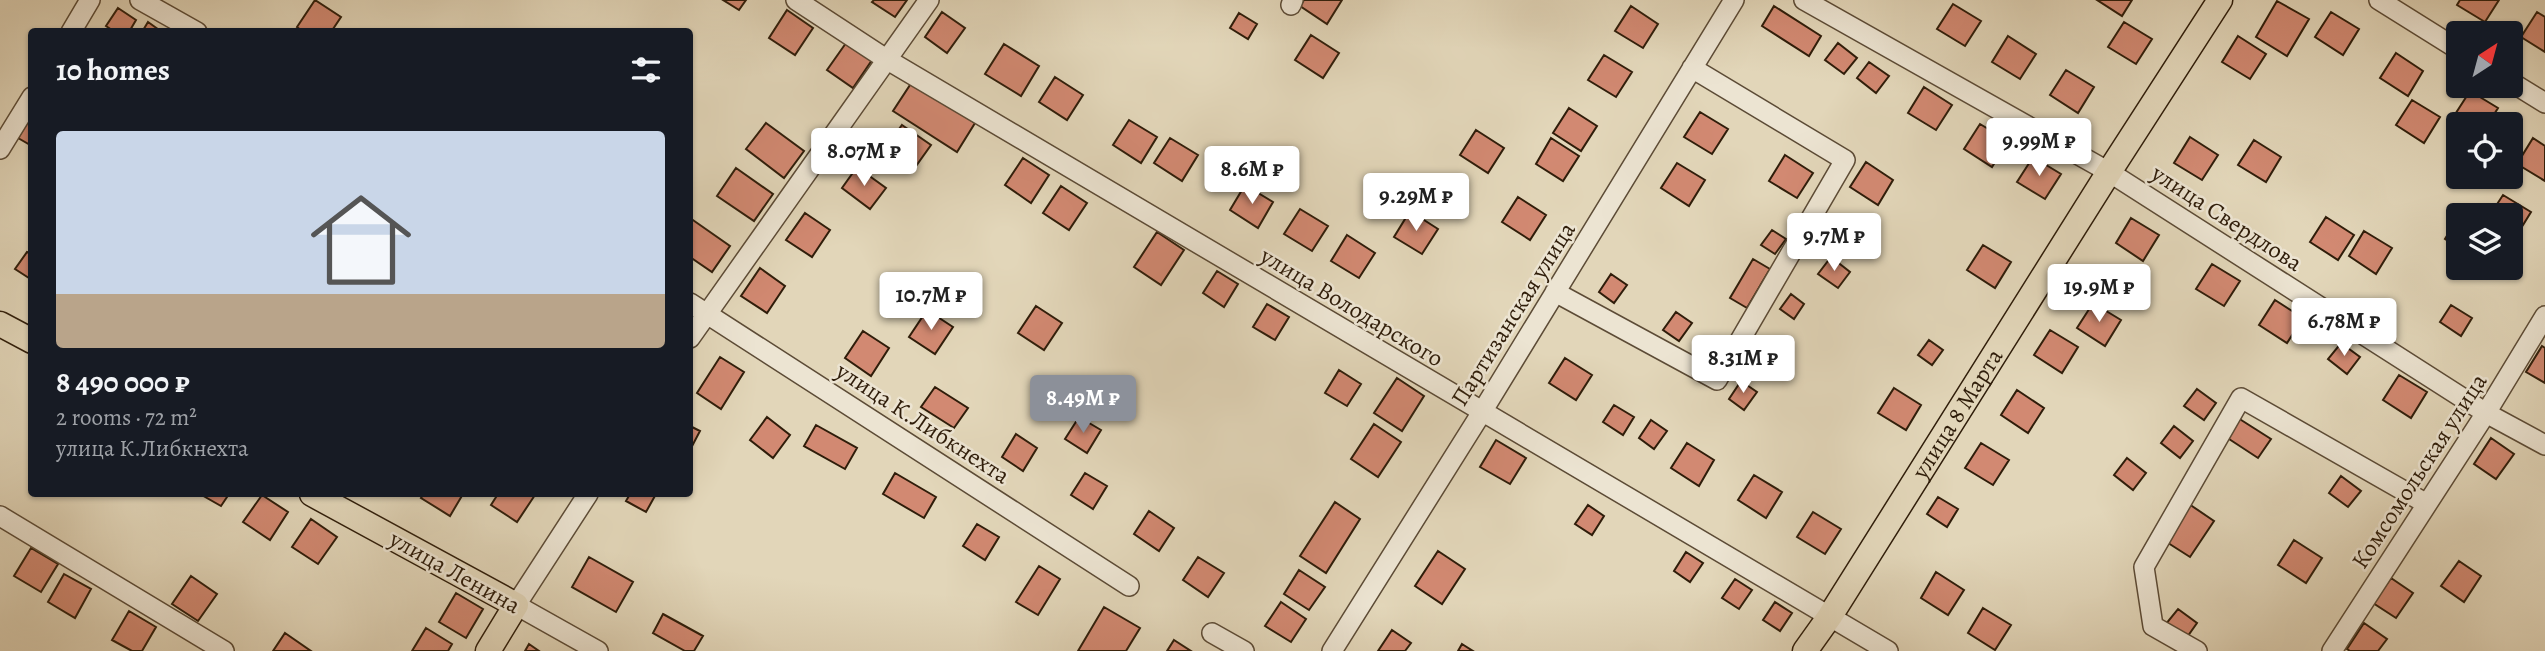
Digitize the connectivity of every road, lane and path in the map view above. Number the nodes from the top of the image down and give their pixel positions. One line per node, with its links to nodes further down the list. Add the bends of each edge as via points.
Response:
1 (90, 0): 9 (street)
2 (140, 0): 10 (street)
3 (796, 0): 12 (street, улица Володарского)
4 (929, 0): 12 (street)
5 (1734, 0): 13 (street, Партизанская улица)
6 (1804, 0): 18 (street, улица Свердлова)
7 (2221, 0): 18 (main road, улица 8 Марта)
8 (2379, 0): 11 (street)
9 (73, 28)
10 (190, 28)
11 (2446, 42)
12 (886, 58): 20 (street); 25 (street, улица Володарского)
13 (1692, 68): 19 (street, Партизанская улица); 19 (street, via 1845,160 1717,380)
14 (2524, 90): 15 (street)
15 (2545, 103)
16 (28, 104): 17 (street)
17 (0, 149)
18 (2109, 172): 26 (street, улица Свердлова); 34 (main road, улица 8 Марта)
19 (1555, 292): 25 (street, Партизанская улица)
20 (698, 307): 23 (street); 32 (street, улица К.Либкнехта)
21 (2545, 316): 26 (street, Комсомольская улица)
22 (0, 324): 24 (main road)
23 (693, 326)
24 (28, 339)
25 (1482, 412): 34 (street, улица Володарского); 40 (street, Партизанская улица)
26 (2486, 413): 27 (street, улица Свердлова); 30 (street, Комсомольская улица)
27 (2545, 444)
28 (318, 497): 33 (main road, улица Ленина)
29 (587, 497): 33 (street)
30 (2427, 504): 43 (street, via 2241,398 2144,566 2153,626); 44 (street, Комсомольская улица)
31 (0, 516): 36 (street)
32 (1129, 586)
33 (516, 605): 37 (main road); 38 (street, улица Ленина)
34 (1830, 616): 41 (main road, улица 8 Марта); 42 (street, улица Володарского)
35 (1212, 633): 39 (street)
36 (224, 651)
37 (488, 651)
38 (598, 651)
39 (1244, 651)
40 (1332, 651)
41 (1805, 651)
42 (1888, 651)
43 (2197, 651)
44 (2332, 651)

